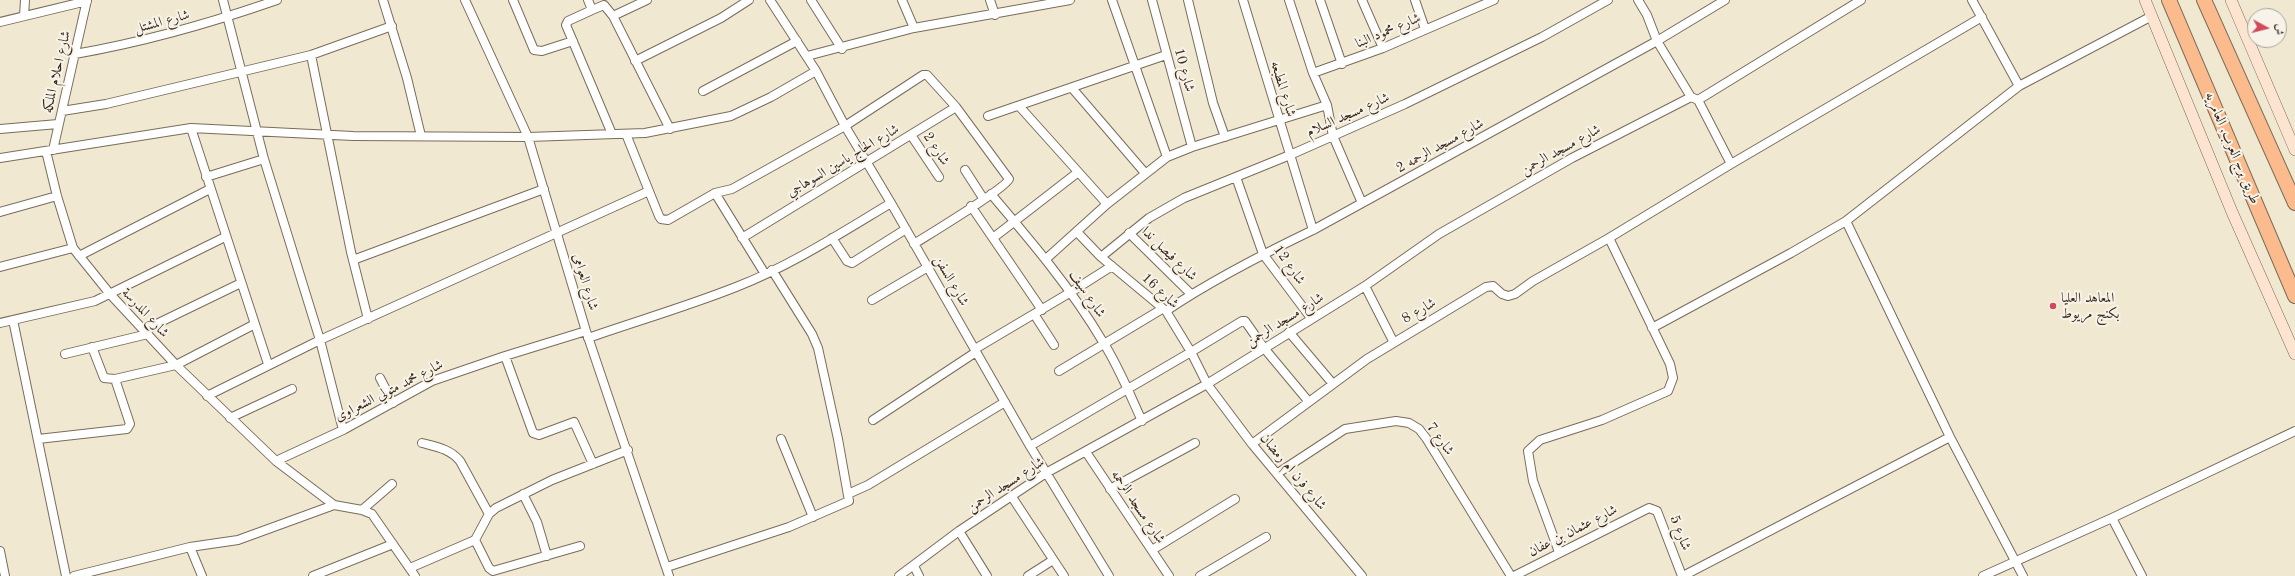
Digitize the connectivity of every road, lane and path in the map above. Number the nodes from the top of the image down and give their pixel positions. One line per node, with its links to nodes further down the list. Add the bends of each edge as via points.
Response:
1 (25, 0): 36 (street)
2 (87, 0): 36 (street); 50 (street, شارع احلام الملكه)
3 (223, 0): 39 (street)
4 (277, 0): 39 (street, شارع المشتل)
5 (384, 0): 42 (street)
6 (465, 0): 83 (street, شارع العوامى)
7 (514, 0): 45 (street, via 534,50 542,51)
8 (588, 0): 34 (street)
9 (646, 0): 37 (street)
10 (749, 0): 54 (street, via 721,18)
11 (770, 0): 46 (street, شارع السفن)
12 (811, 0): 49 (street)
13 (902, 0): 43 (street)
14 (990, 0): 35 (street)
15 (1112, 0): 56 (street)
16 (1152, 0): 52 (street, شارع 10)
17 (1188, 0): 82 (street, via 1213,104)
18 (1243, 0): 69 (street, شارع المطبعه)
19 (1289, 0): 59 (street)
20 (1320, 0): 55 (street)
21 (1362, 0): 48 (street)
22 (1415, 0): 44 (street)
23 (1608, 0): 81 (street, شارع مسجد السلام, via 1542,37)
24 (1638, 0): 47 (street, via 1648,15)
25 (1725, 0): 47 (street, شارع مسجد الرحمه 2)
26 (1861, 0): 63 (street, شارع مسجد الرحمن)
27 (1972, 0): 40 (street)
28 (2145, 0): 38 (street)
29 (2169, 0): 139 (highway, طريق برج العرب, العامريه)
30 (2204, 0): 107 (highway)
31 (2230, 0): 86 (street)
32 (1065, 1): 35 (street)
33 (1489, 1): 44 (street, شارع محمود البنا)
34 (592, 10): 37 (street, via 604,5); 45 (street, via 566,22)
35 (995, 15): 43 (street)
36 (24, 16): 41 (street)
37 (613, 16): 54 (street)
38 (2152, 16): 60 (street); 161 (street, via 2232,212)
39 (228, 17): 50 (street, شارع المشتل, via 124,46); 57 (street)
40 (1982, 17): 60 (street); 92 (street, شارع 8)
41 (0, 22)
42 (392, 26): 51 (street); 80 (street)
43 (914, 28): 49 (street)
44 (1425, 29): 48 (street, شارع محمود البنا)
45 (573, 41): 77 (street)
46 (797, 41): 53 (street, شارع السفن); 62 (street)
47 (1657, 41): 63 (street); 106 (street, شارع مسجد الرحمه 2)
48 (1382, 48): 55 (street, شارع محمود البنا)
49 (842, 49): 53 (street)
50 (75, 54): 67 (street, شارع احلام الملكه)
51 (311, 55): 57 (street); 76 (street)
52 (1166, 55): 56 (street); 84 (street, شارع 10)
53 (807, 56): 58 (street, شارع السفن)
54 (635, 61): 74 (street)
55 (1342, 64): 59 (street, شارع محمود البنا)
56 (1135, 67): 61 (street); 88 (street)
57 (242, 71): 67 (street, via 106,104); 75 (street)
58 (816, 71): 71 (street, شارع السفن); 74 (street, via 771,98 731,116)
59 (1313, 73): 64 (street)
60 (2019, 86): 111 (street)
61 (1072, 88): 65 (street); 95 (street)
62 (703, 91)
63 (1694, 98): 92 (street); 135 (street, شارع مسجد الرحمن, via 1572,158 1439,234)
64 (1326, 105): 69 (street); 81 (street)
65 (1019, 106): 68 (street); 94 (street)
66 (956, 107): 71 (street, via 925,74); 79 (street, شارع الحاج ياسين السوهاجي); 104 (street, via 1009,179)
67 (62, 110): 70 (street, شارع احلام الملكه)
68 (988, 116)
69 (1278, 121): 82 (street); 87 (street, شارع المطبعه)
70 (58, 124): 73 (street); 85 (street, شارع احلام الملكه)
71 (845, 126): 91 (street, شارع السفن); 102 (street, via 732,189)
72 (191, 128): 75 (street); 85 (street); 96 (street)
73 (0, 129)
74 (670, 129): 78 (street)
75 (256, 130): 76 (street); 90 (street)
76 (327, 134): 80 (street); 129 (street)
77 (612, 134): 78 (street); 83 (street)
78 (626, 134): 101 (street)
79 (911, 135): 91 (street, شارع الحاج ياسين السوهاجي); 97 (street, شارع 2)
80 (421, 136): 83 (street)
81 (1333, 136): 87 (street, شارع مسجد السلام); 106 (street)
82 (1225, 137): 84 (street)
83 (528, 138): 99 (street, شارع العوامى)
84 (1192, 147): 88 (street)
85 (50, 150): 89 (street); 103 (street, شارع المدرسة)
86 (2295, 150)
87 (1290, 155): 98 (street, شارع مسجد السلام); 114 (street, شارع المطبعه)
88 (1167, 157): 95 (street)
89 (0, 158)
90 (264, 159): 96 (street); 152 (street)
91 (866, 162): 105 (street, شارع السفن); 119 (street, شارع الحاج ياسين السوهاجي)
92 (1731, 164): 122 (street, شارع 8)
93 (965, 170): 104 (street, شارع سيف)
94 (1077, 173): 108 (street); 112 (street)
95 (1145, 173): 108 (street)
96 (206, 177): 100 (street)
97 (939, 177)
98 (1236, 177): 117 (street, شارع مسجد السلام, via 1184,198); 125 (street, شارع 12)
99 (544, 188): 116 (street, شارع العوامى); 129 (street)
100 (210, 189): 118 (street); 126 (street)
101 (649, 191): 102 (street, via 659,216 664,220); 116 (street)
102 (715, 193): 119 (street)
103 (57, 196): 110 (street); 124 (street, شارع المدرسة)
104 (987, 196): 109 (street); 112 (street, شارع سيف)
105 (891, 203): 113 (street, شارع السفن); 120 (street, شارع محمد متولي الشعراوى)
106 (1362, 203): 114 (street, شارع مسجد الرحمه 2)
107 (2295, 203)
108 (1107, 204): 115 (street)
109 (971, 206): 121 (street); 123 (street)
110 (0, 212)
111 (1846, 221): 148 (street); 181 (street)
112 (1016, 222): 121 (street); 128 (street, شارع سيف)
113 (906, 229): 120 (street, via 852,263 847,261); 123 (street, شارع السفن)
114 (1313, 230): 125 (street, شارع مسجد الرحمه 2)
115 (1077, 232): 127 (street, شارع 16); 128 (street)
116 (557, 233): 144 (street); 151 (street, شارع العوامى)
117 (1129, 233): 127 (street, شارع مسجد السلام); 138 (street, شارع فيصل ندا)
118 (225, 237): 134 (street); 137 (street)
119 (742, 238): 133 (street)
120 (832, 238): 133 (street, شارع محمد متولي الشعراوى)
121 (993, 238): 142 (street)
122 (1609, 238): 148 (street); 153 (street, شارع 8, via 1513,295 1502,294 1493,286 1486,287)
123 (914, 244): 132 (street, شارع السفن)
124 (73, 248): 126 (street, شارع المدرسة); 131 (street)
125 (1263, 254): 138 (street, شارع مسجد الرحمه 2); 143 (street, شارع 12)
126 (79, 256): 137 (street, شارع المدرسة)
127 (1101, 257): 130 (street, شارع 16)
128 (1046, 259): 136 (street, شارع سيف)
129 (353, 260): 144 (street)
130 (1112, 266): 136 (street); 141 (street, شارع 16)
131 (0, 267)
132 (928, 268): 140 (street); 158 (street, شارع السفن)
133 (769, 272): 151 (street, شارع محمد متولي الشعراوى, via 736,287); 197 (street, via 812,334 818,348)
134 (241, 283): 147 (street); 149 (street)
135 (1365, 286): 143 (street, شارع مسجد الرحمن); 153 (street)
136 (1071, 292): 142 (street); 154 (street, شارع سيف)
137 (110, 294): 145 (street, via 86,305); 149 (street, شارع المدرسة)
138 (1191, 294): 141 (street, شارع مسجد الرحمه 2)
139 (2295, 296)
140 (872, 300)
141 (1164, 310): 154 (street); 159 (street, شارع 16)
142 (1038, 312): 155 (street); 158 (street)
143 (1311, 318): 150 (street, شارع مسجد الرحمن)
144 (368, 319): 152 (street)
145 (13, 320): 146 (street); 182 (street)
146 (0, 323)
147 (255, 324): 163 (street); 164 (street)
148 (1652, 328): 214 (street, via 1672,372 1672,385 1668,391 1602,420 1540,440 1528,451 1533,481)
149 (146, 332): 156 (street); 164 (street, شارع المدرسة)
150 (1289, 332): 157 (street, شارع مسجد الرحمن); 169 (street)
151 (587, 334): 162 (street, شارع محمد متولي الشعراوى); 188 (street, شارع العوامى)
152 (320, 340): 163 (street); 179 (street)
153 (1394, 341): 169 (street, شارع 8)
154 (1104, 343): 165 (street); 171 (street, شارع سيف)
155 (1054, 345)
156 (92, 347): 160 (street); 167 (street, via 104,378)
157 (1264, 348): 159 (street, via 1243,320); 168 (street, شارع مسجد الرحمن); 174 (street)
158 (975, 350): 173 (street, شارع السفن); 177 (street)
159 (1191, 352): 168 (street, شارع 16); 171 (street)
160 (65, 354)
161 (2295, 354)
162 (505, 356): 175 (street, شارع محمد متولي الشعراوى, via 432,381); 191 (street, via 533,433 539,435 574,422)
163 (268, 364): 172 (street)
164 (176, 366): 167 (street); 172 (street, شارع المدرسة)
165 (1058, 371)
166 (380, 378): 175 (street)
167 (115, 379): 182 (street, via 130,424 128,429)
168 (1207, 384): 178 (street, شارع مسجد الرحمن); 186 (street, شارع فرن ام رمضان)
169 (1333, 384): 174 (street, شارع 8)
170 (292, 389): 176 (street)
171 (1127, 389): 178 (street, شارع سيف); 187 (street)
172 (207, 396): 176 (street, شارع المدرسة)
173 (1005, 402): 187 (street, شارع السفن); 197 (street, via 868,485)
174 (1309, 402): 186 (street, شارع 8)
175 (393, 403): 179 (street, شارع محمد متولي الشعراوى)
176 (230, 418): 190 (street, شارع المدرسة)
177 (873, 420)
178 (1142, 421): 189 (street, شارع مسجد الرحمن)
179 (343, 430): 190 (street, شارع محمد متولي الشعراوى)
180 (2295, 431): 205 (street)
181 (1950, 437): 217 (street); 239 (street)
182 (38, 438): 223 (street)
183 (781, 439): 204 (street)
184 (422, 443): 203 (street, via 449,451 460,461)
185 (1195, 443): 195 (street)
186 (1252, 444): 193 (street, شارع فرن ام رمضان)
187 (1030, 446): 192 (street, شارع السفن)
188 (628, 450): 191 (street); 219 (street, شارع العوامى)
189 (1086, 452): 192 (street, شارع مسجد الرحمن); 195 (street, شارع مسجد الرحمه)
190 (276, 461): 200 (street, شارع المدرسة)
191 (593, 464): 196 (street)
192 (1046, 473): 198 (street, شارع مسجد الرحمن); 234 (street, شارع السفن)
193 (1278, 473): 237 (street, شارع فرن ام رمضان); 238 (street, شارع 7, via 1344,429 1396,421 1409,424 1419,429 1426,438)
194 (392, 484): 202 (street)
195 (1110, 489): 212 (street, شارع مسجد الرحمه)
196 (523, 494): 203 (street); 215 (street, via 538,526)
197 (848, 494): 204 (street, via 847,504)
198 (1012, 497): 206 (street, شارع مسجد الرحمن); 216 (street)
199 (1235, 499): 212 (street)
200 (334, 505): 202 (street); 211 (street, via 238,540)
201 (1645, 509): 214 (street, شارع عثمان بن عفان); 239 (street, شارع 5, via 1652,508 1658,511)
202 (362, 510): 209 (street, via 372,514)
203 (489, 514): 208 (street)
204 (813, 517): 219 (street)
205 (2112, 518): 217 (street); 242 (street)
206 (959, 531): 218 (street, شارع مسجد الرحمن); 231 (street)
207 (1266, 537): 236 (street)
208 (475, 540): 215 (street, via 493,571); 220 (street)
209 (393, 544): 220 (street); 226 (street)
210 (580, 546): 215 (street)
211 (190, 547): 221 (street); 225 (street)
212 (1152, 550): 235 (street, شارع مسجد الرحمه)
213 (0, 551): 222 (street)
214 (1559, 552): 238 (street, شارع عثمان بن عفان)
215 (547, 556)
216 (1053, 560): 232 (street); 233 (street)
217 (2016, 560): 240 (street); 241 (street)
218 (914, 566): 229 (street, شارع مسجد الرحمن); 230 (street)
219 (667, 567): 228 (street, شارع العوامى)
220 (410, 568): 227 (street)
221 (88, 575): 224 (street)
222 (5, 576)
223 (66, 576)
224 (74, 576)
225 (202, 576)
226 (313, 576)
227 (415, 576)
228 (669, 576)
229 (899, 576)
230 (919, 576)
231 (987, 576)
232 (1028, 576)
233 (1064, 576)
234 (1109, 576)
235 (1169, 576)
236 (1200, 576)
237 (1362, 576)
238 (1512, 576)
239 (1683, 576)
240 (1983, 576)
241 (2023, 576)
242 (2142, 576)

